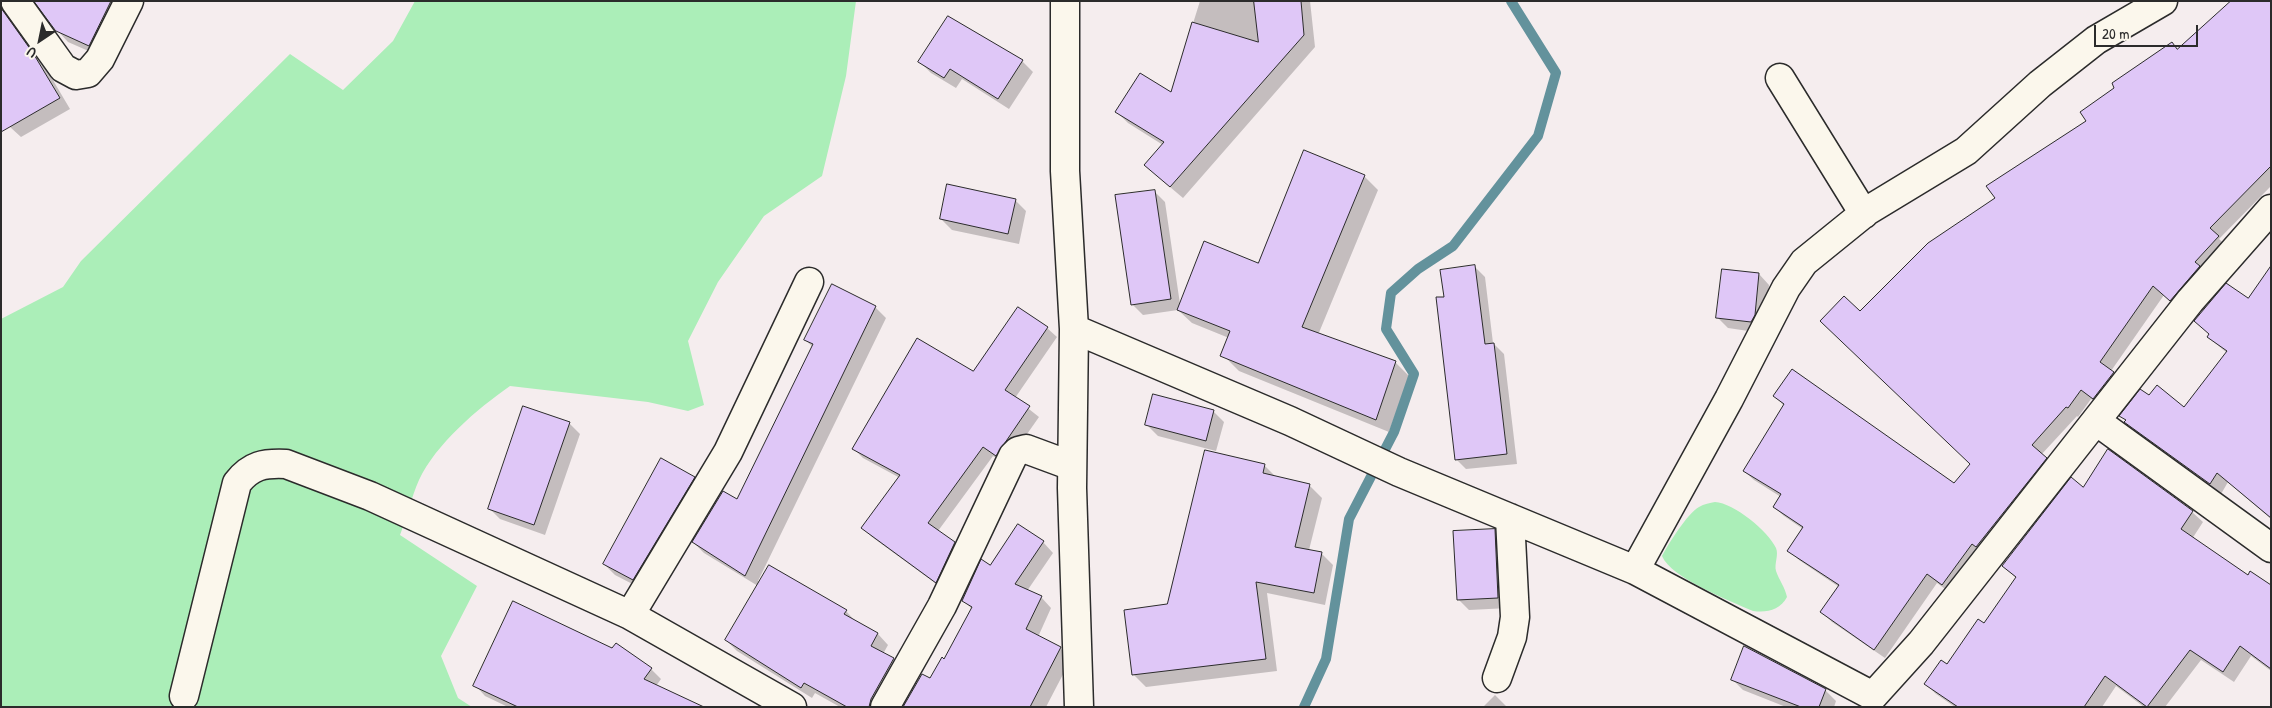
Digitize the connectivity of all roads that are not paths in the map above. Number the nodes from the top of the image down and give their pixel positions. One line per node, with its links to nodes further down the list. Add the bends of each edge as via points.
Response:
1 (15, 1): 2 (street, via 63,68 76,75 88,73 100,59)
2 (129, 1)
3 (1065, 1): 9 (street, via 1065,171)
4 (2163, 1): 7 (street, via 2096,40 2040,84 1966,151)
5 (1780, 78): 7 (street)
6 (2271, 208): 10 (street, via 2190,301)
7 (1864, 214): 14 (street, via 1804,262 1786,288)
8 (809, 282): 15 (street, via 728,452)
9 (1074, 329): 11 (street); 12 (street)
10 (2096, 421): 13 (street); 18 (street, via 1915,650)
11 (1072, 466): 20 (street, via 1026,449 1014,456 942,606); 21 (street)
12 (1510, 518): 14 (street); 16 (street, via 1515,617 1512,637)
13 (2271, 548)
14 (1635, 570): 18 (street)
15 (630, 615): 17 (street, via 370,496 286,464 271,463 246,471 237,483); 19 (street)
16 (1497, 678)
17 (184, 696)
18 (1869, 702)
19 (792, 707)
20 (885, 707)
21 (1079, 707)

